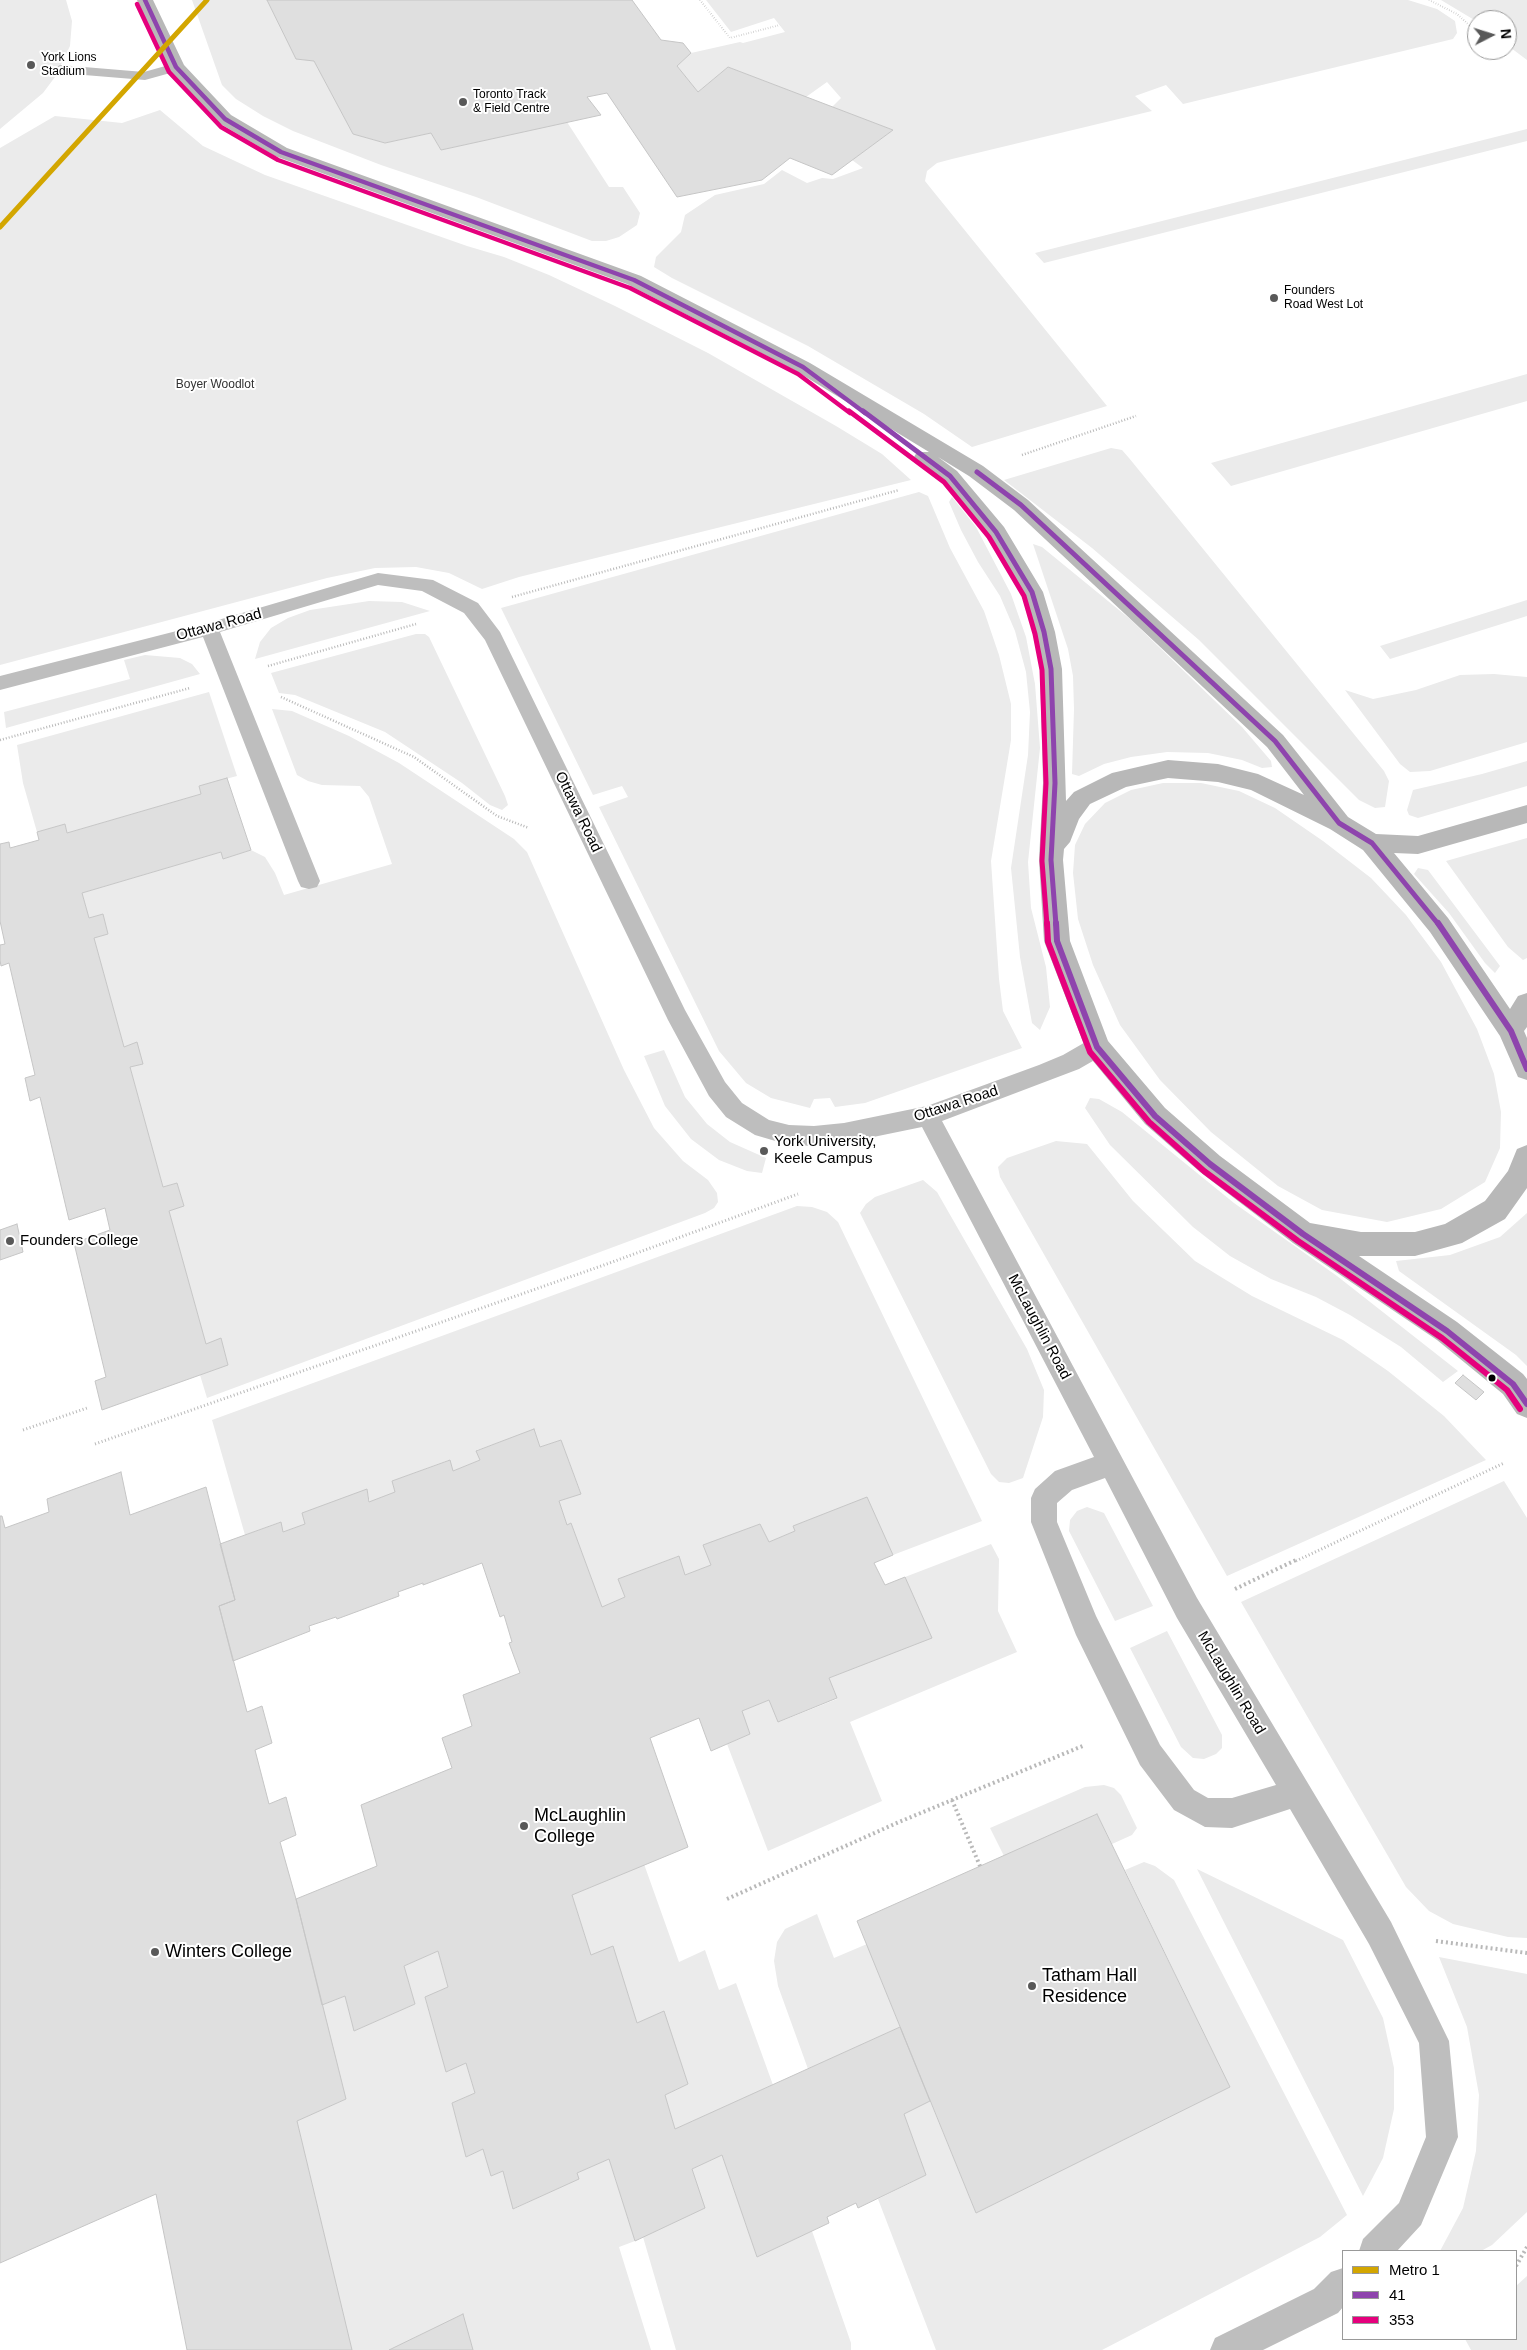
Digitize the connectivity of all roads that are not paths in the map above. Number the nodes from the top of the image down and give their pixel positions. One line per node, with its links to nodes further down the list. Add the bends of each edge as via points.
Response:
1 (145, 0): 2 (street)
2 (176, 67): 3 (lane, via 145,76); 4 (street, via 225,119 281,152 634,280)
3 (60, 69)
4 (803, 367): 8 (street, via 976,471 1021,505 1275,741); 10 (street, via 950,476 996,532 1032,592 1051,669 1055,783)
5 (209, 629): 6 (lane, Ottawa Road); 11 (lane); 16 (lane, Ottawa Road, via 378,579 426,585 471,608 498,646 676,1014 716,1089 734,1110 763,1128 789,1136 844,1133)
6 (0, 684)
7 (1527, 814): 9 (street, via 1418,845)
8 (1339, 823): 9 (street); 10 (street, via 1258,783 1218,773 1168,769 1120,779 1082,798 1068,815)
9 (1372, 844): 13 (street, via 1439,924)
10 (1051, 860): 14 (street, via 1057,941)
11 (309, 881)
12 (1527, 1003): 13 (street)
13 (1510, 1031): 15 (street)
14 (1097, 1047): 16 (lane, Ottawa Road, via 1047,1072); 18 (street, via 1155,1116 1210,1164)
15 (1527, 1069)
16 (928, 1116): 20 (lane, McLaughlin Road)
17 (1527, 1157): 18 (street, via 1519,1177 1495,1210 1452,1234 1415,1244 1361,1244)
18 (1303, 1234): 19 (street, via 1447,1331 1513,1384)
19 (1527, 1404)
20 (1111, 1464): 21 (lane, McLaughlin Road, via 1187,1608); 21 (lane, via 1064,1480 1044,1498 1044,1522 1086,1625 1150,1755 1184,1800 1205,1812 1232,1813)
21 (1296, 1793): 22 (lane, McLaughlin Road, via 1380,1933 1434,2041 1442,2137 1410,2214)
22 (1375, 2250)
23 (1342, 2285): 24 (lane, via 1326,2302)
24 (1227, 2350)

